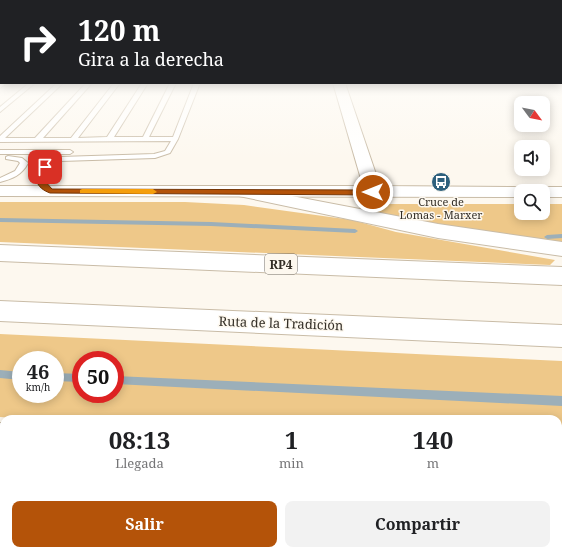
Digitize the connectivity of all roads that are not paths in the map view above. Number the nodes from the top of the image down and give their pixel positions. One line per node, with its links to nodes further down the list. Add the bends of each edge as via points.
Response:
1 (33, 108): 8 (lane)
2 (66, 108): 11 (lane)
3 (98, 108): 12 (lane)
4 (129, 108): 13 (lane)
5 (161, 108): 9 (lane)
6 (187, 108): 10 (lane)
7 (347, 108): 21 (main road)
8 (0, 139): 11 (lane)
9 (145, 139): 10 (lane); 13 (lane)
10 (175, 139): 15 (lane, via 171,149 160,155)
11 (37, 140): 12 (lane)
12 (73, 140): 13 (lane)
13 (109, 140)
14 (0, 152): 15 (lane, via 105,152)
15 (127, 156): 19 (lane, via 55,161 40,173 39,178)
16 (0, 158): 17 (lane, via 20,159 24,163 19,171)
17 (0, 180)
18 (0, 191): 19 (main road)
19 (50, 191): 20 (main road)
20 (245, 192): 21 (main road); 25 (main road, via 438,231)
21 (373, 192): 22 (main road)
22 (514, 192)
23 (550, 192): 24 (main road)
24 (562, 192)
25 (562, 249)
26 (0, 253): 27 (main road, RP4)
27 (562, 276)
28 (0, 311): 29 (main road, Ruta de la Tradición)
29 (562, 336)

